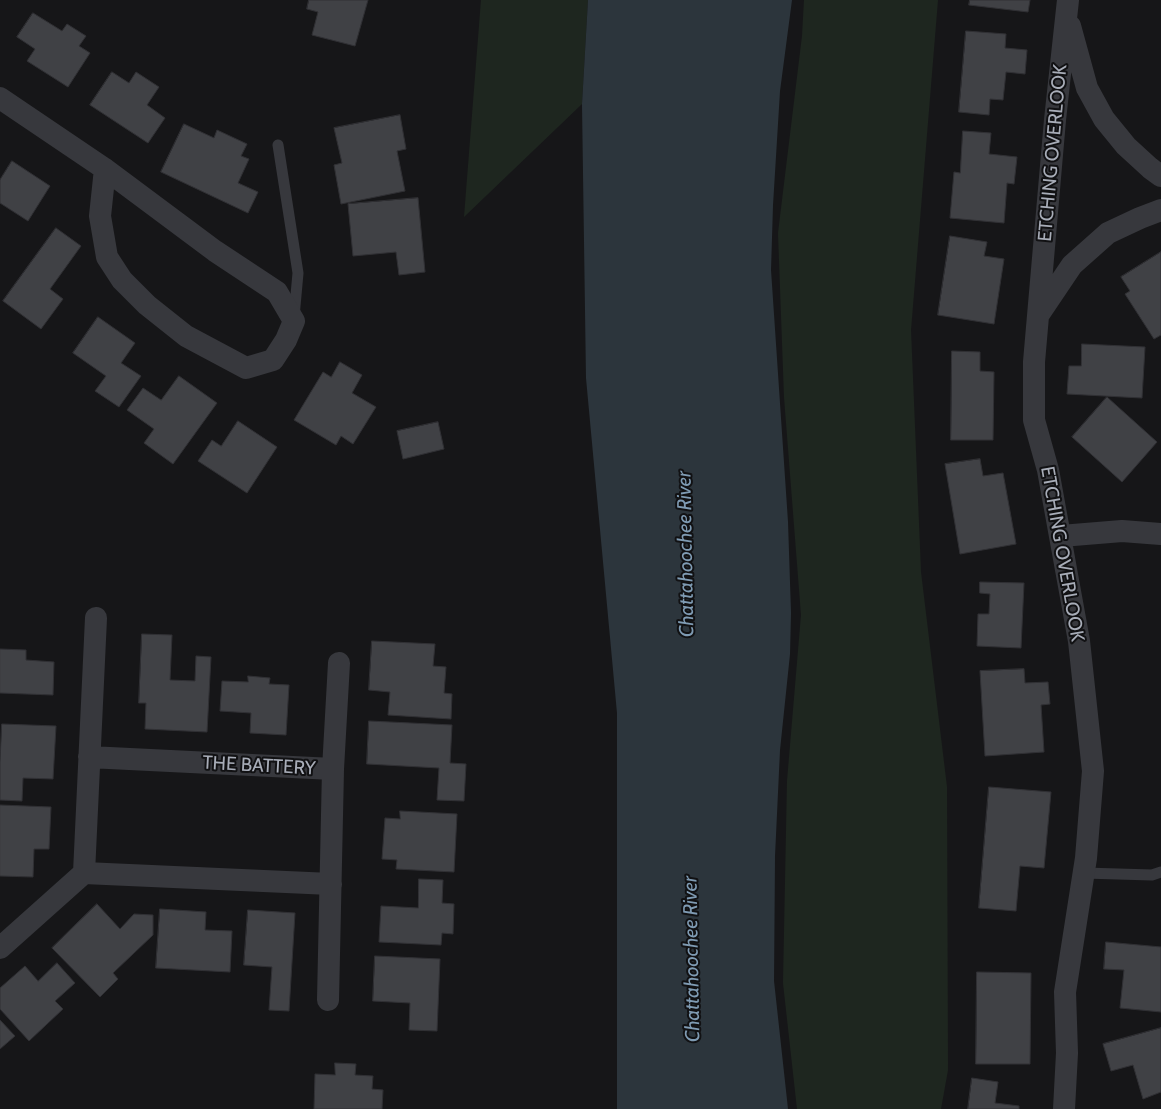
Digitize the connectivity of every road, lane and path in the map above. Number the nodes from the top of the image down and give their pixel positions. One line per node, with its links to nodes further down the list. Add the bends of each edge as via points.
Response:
1 (1068, 0): 5 (street, via 1070,28 1087,88 1104,119 1126,146); 7 (street, ETCHING OVERLOOK)
2 (0, 98): 4 (street)
3 (278, 144): 8 (lane, via 298,273)
4 (105, 169): 8 (street, via 215,251 277,292); 8 (street, via 100,216 107,257 122,280 178,330 246,368 273,360)
5 (1161, 176)
6 (1161, 210): 7 (street, via 1108,233 1072,265)
7 (1038, 315): 10 (street, ETCHING OVERLOOK, via 1034,420)
8 (294, 321)
9 (1161, 534): 10 (street, via 1122,531)
10 (1061, 536): 17 (street, ETCHING OVERLOOK, via 1079,641 1093,771)
11 (96, 618): 13 (street)
12 (339, 663): 14 (street)
13 (89, 757): 14 (street, THE BATTERY); 16 (street)
14 (333, 769): 18 (street, THE BATTERY)
15 (1161, 872): 17 (lane, via 1152,875)
16 (84, 873): 18 (street); 19 (street)
17 (1084, 873): 21 (street, ETCHING OVERLOOK, via 1065,992 1067,1053)
18 (331, 884): 20 (street, THE BATTERY)
19 (0, 948)
20 (328, 1000)
21 (1064, 1109)

